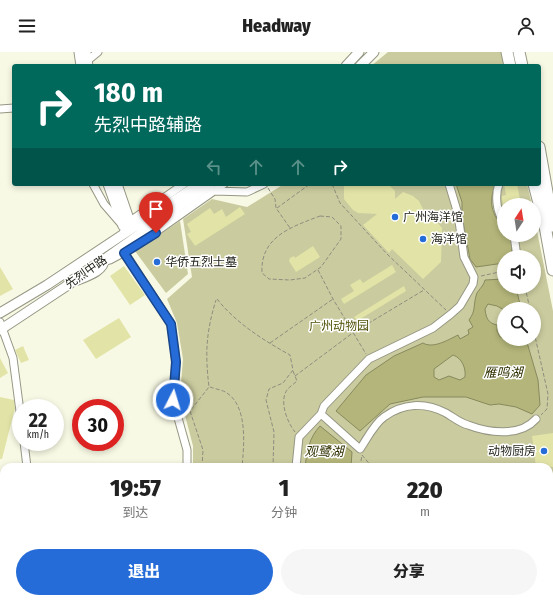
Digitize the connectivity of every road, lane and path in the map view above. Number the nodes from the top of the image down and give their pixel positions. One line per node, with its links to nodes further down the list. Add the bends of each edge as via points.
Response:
1 (79, 52): 7 (main road)
2 (98, 52): 7 (street)
3 (359, 52): 8 (main road)
4 (374, 52): 9 (main road)
5 (507, 52): 10 (highway)
6 (520, 52): 11 (highway)
7 (86, 61)
8 (348, 64)
9 (362, 64)
10 (510, 64)
11 (522, 64)
12 (12, 108): 13 (street)
13 (0, 109)
14 (541, 158): 31 (highway)
15 (94, 186): 32 (street, via 104,204)
16 (109, 186): 32 (main road)
17 (117, 186): 32 (main road)
18 (181, 186): 32 (street)
19 (194, 186): 32 (main road, via 156,214)
20 (212, 186): 21 (street, via 247,192); 30 (main road, 先烈中路); 34 (street)
21 (260, 186)
22 (266, 186): 29 (path, via 275,199)
23 (307, 186): 29 (path)
24 (333, 186): 40 (path, via 340,203)
25 (450, 186): 39 (street, via 458,214 464,257)
26 (499, 186): 28 (street)
27 (535, 186): 37 (highway)
28 (497, 198)
29 (276, 208): 33 (path)
30 (152, 226): 32 (main road); 34 (main road, 先烈中路)
31 (553, 226)
32 (127, 228): 35 (main road)
33 (290, 229): 36 (path, via 320,216 332,217 341,226 341,239); 36 (path, via 271,242 264,253 262,273 269,279 290,280 305,278)
34 (123, 250): 35 (main road, 先烈中路); 58 (street, via 171,324 176,362 173,400 187,450)
35 (102, 257): 42 (main road, 先烈中路); 44 (main road, 先烈中路, via 65,287)
36 (318, 269): 41 (path)
37 (553, 270)
38 (497, 272): 39 (path)
39 (474, 277): 43 (street, via 473,284 460,306)
40 (424, 290): 43 (path); 45 (path)
41 (333, 299): 45 (path); 46 (path)
42 (0, 314)
43 (450, 314): 48 (street, via 433,328)
44 (1, 327): 52 (street, via 13,358)
45 (354, 332): 48 (path); 50 (path)
46 (270, 344): 49 (path, via 290,355); 51 (path, via 230,315 217,299 206,339)
47 (537, 346): 54 (path, via 548,394 547,409)
48 (369, 359): 53 (street, via 324,406)
49 (293, 370): 50 (path); 61 (path, via 283,383 269,389 266,400 274,432)
50 (295, 376): 55 (path, via 296,381 287,390 284,402 290,426)
51 (209, 387): 59 (path, via 190,411 203,450); 60 (path, via 227,393 237,403 242,415)
52 (18, 399)
53 (321, 414): 54 (street, via 360,448 382,418 406,405 429,407 467,425 499,432 530,426); 55 (street)
54 (536, 419)
55 (299, 437): 62 (street)
56 (25, 451): 57 (street)
57 (27, 463)
58 (187, 463)
59 (202, 463)
60 (242, 463)
61 (273, 463)
62 (296, 463)
63 (361, 463): 64 (path, via 362,454)
64 (369, 463)

